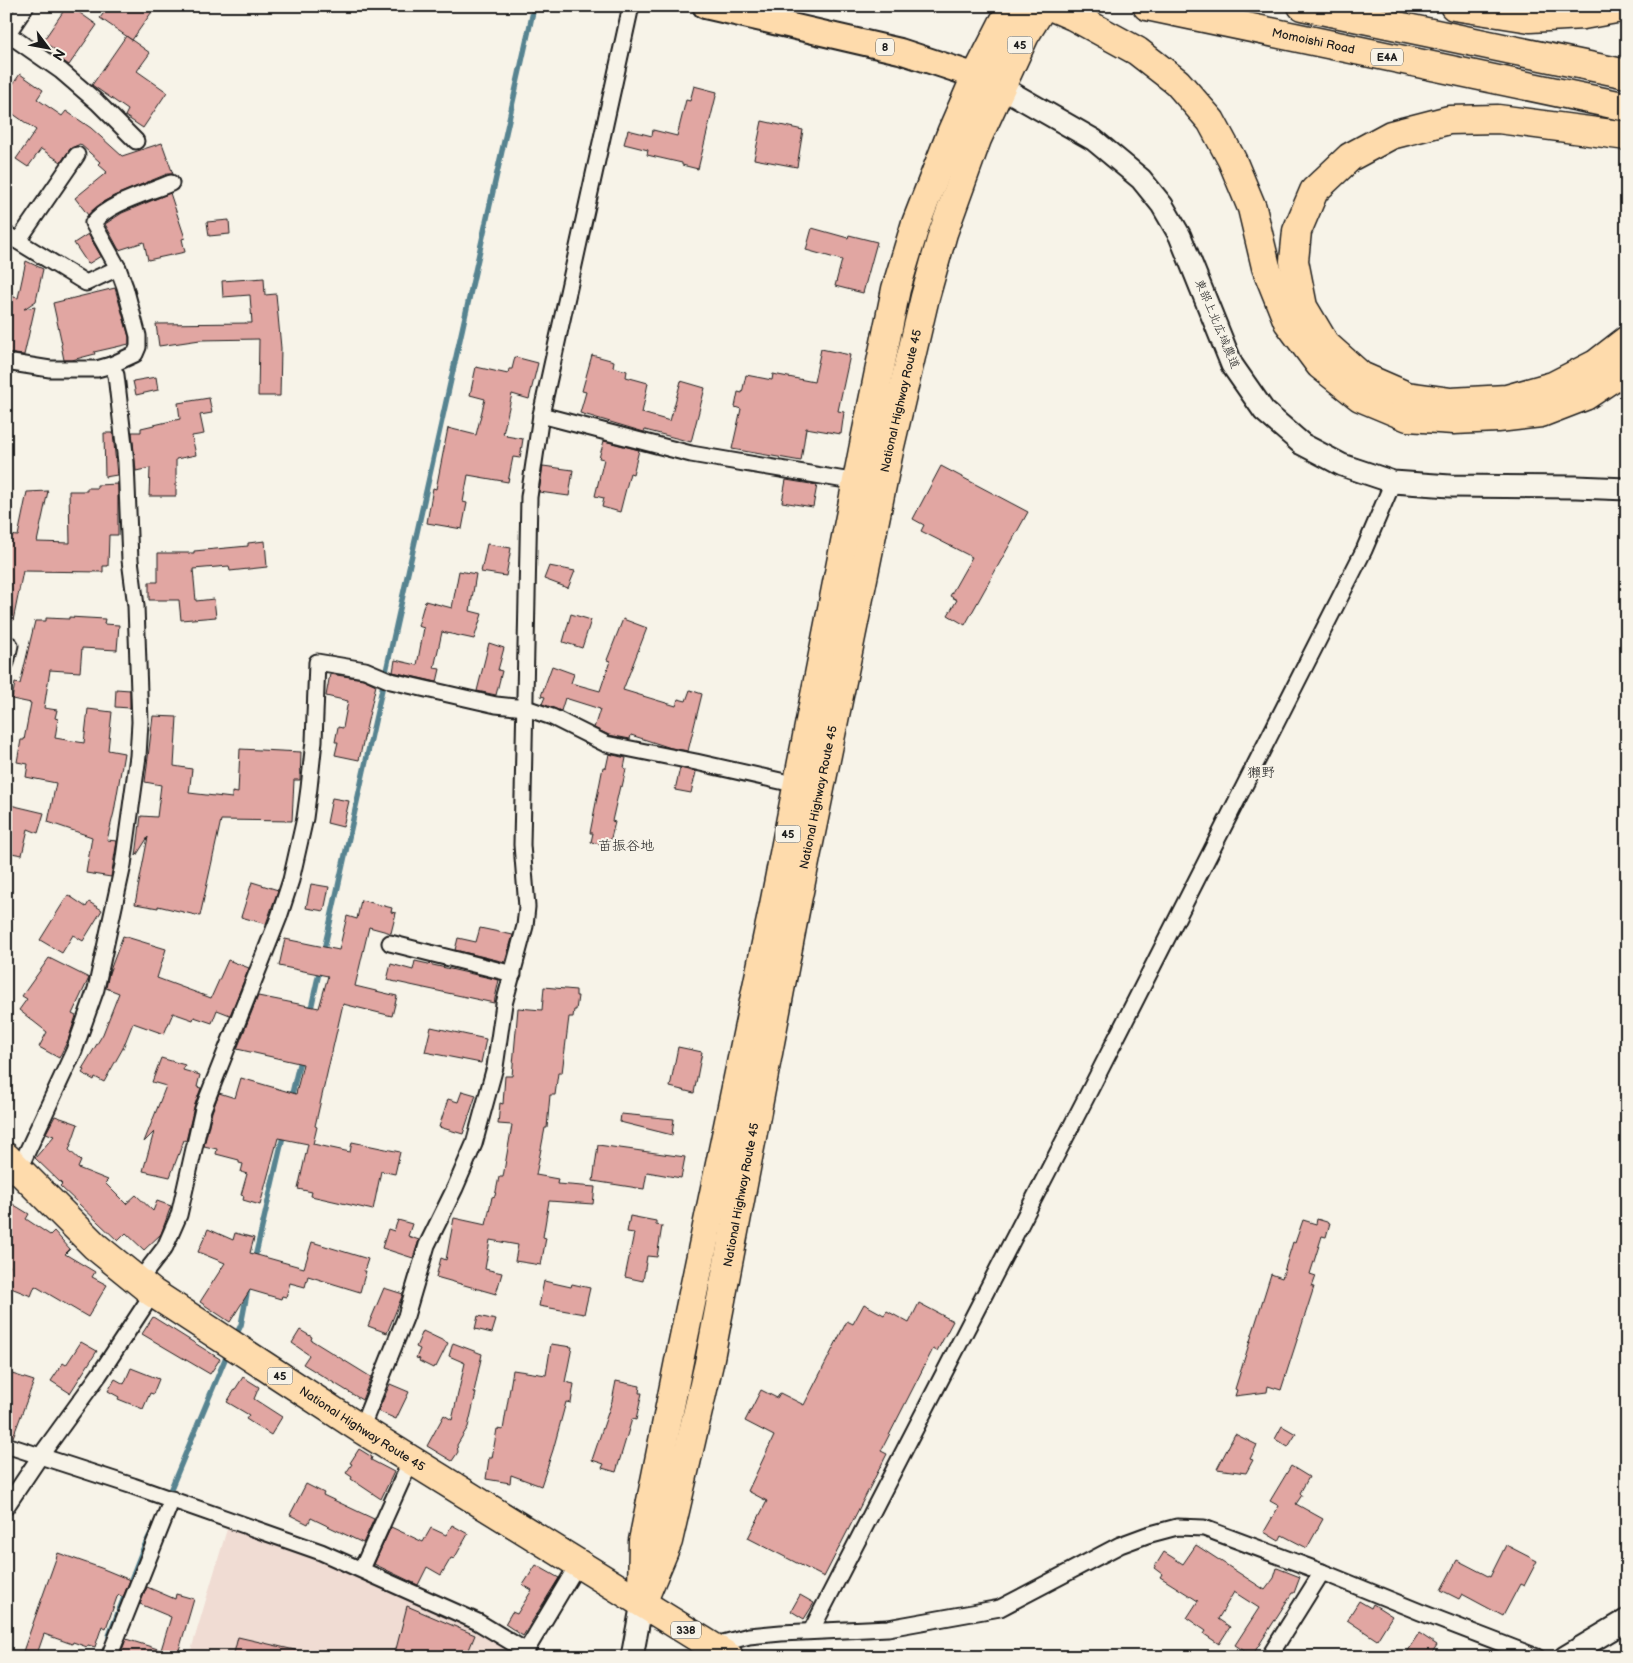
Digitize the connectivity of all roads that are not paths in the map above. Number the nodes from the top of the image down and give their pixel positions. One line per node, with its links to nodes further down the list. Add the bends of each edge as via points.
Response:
1 (26, 6): 11 (street)
2 (631, 6): 26 (street)
3 (705, 6): 13 (main road, 8, via 900,51)
4 (1013, 6): 13 (highway, National Highway Route 45 / 45)
5 (1044, 6): 14 (highway, National Highway Route 45 / 45, via 1025,34)
6 (1147, 6): 15 (highway, Momoishi Road / E4A)
7 (1302, 6): 12 (highway)
8 (1454, 6): 9 (highway, via 1530,18 1582,15)
9 (1627, 7)
10 (1061, 11): 25 (highway, via 1144,56 1177,82 1211,121 1252,208 1266,268 1288,322 1320,365 1360,397 1408,417 1454,420 1541,414 1585,396)
11 (7, 35): 17 (street, via 61,71)
12 (1627, 74)
13 (976, 76): 14 (main road, 8); 27 (highway, National Highway Route 45 / 45, via 915,226 896,290)
14 (1001, 87): 28 (street, 東部上北広域農道, via 1094,140 1141,179 1162,205 1180,236 1232,365 1264,411 1302,444 1342,465); 47 (highway, National Highway Route 45 / 45, via 977,139 943,233 925,297 890,446 795,911 708,1363 668,1542)
15 (1627, 108)
16 (1627, 136): 22 (highway, via 1498,119 1449,120 1391,135 1350,157 1314,191 1297,231 1294,261 1303,307 1325,344 1361,376 1408,396 1452,402 1507,400 1553,386 1596,364)
17 (136, 141)
18 (77, 154): 20 (street)
19 (171, 183): 21 (street, via 119,205 98,216 93,223)
20 (12, 238): 21 (street, via 86,283)
21 (118, 268): 24 (street, via 134,320 138,347 135,354)
22 (1627, 340)
23 (6, 362): 24 (street, via 50,368 97,369)
24 (111, 364): 36 (street, via 116,375 126,462 130,560 136,606 138,756 124,866 96,988 74,1051)
25 (1627, 368)
26 (541, 415): 27 (street, via 691,454); 32 (street, via 528,496)
27 (857, 482): 33 (highway, National Highway Route 45 / 45)
28 (1393, 482): 29 (street, 東部上北広域農道); 49 (street, via 1364,550)
29 (1627, 489)
30 (6, 645): 31 (street, via 10,645)
31 (6, 663)
32 (526, 708): 33 (street, via 606,744); 35 (street, via 522,845 527,907); 37 (street, via 496,705 391,681 365,670 317,662 309,788 290,880 279,917 203,1109 179,1215)
33 (798, 785): 47 (highway, National Highway Route 45 / 45, via 643,1541)
34 (390, 943): 35 (street)
35 (513, 974): 38 (street, via 504,1004 495,1067 474,1144 427,1245 406,1316)
36 (12, 1163): 37 (highway, National Highway Route 45 / 45, via 95,1246)
37 (145, 1288): 38 (highway, National Highway Route 45 / 45); 40 (street, via 99,1375)
38 (361, 1429): 41 (highway, National Highway Route 45 / 45)
39 (6, 1444): 40 (street)
40 (41, 1455): 42 (street); 43 (street)
41 (411, 1460): 44 (highway, National Highway Route 45 / 45); 45 (street)
42 (172, 1499): 45 (street); 52 (street)
43 (6, 1507)
44 (578, 1564): 47 (highway, National Highway Route 45 / 45); 51 (street)
45 (362, 1569): 51 (street, via 478,1622)
46 (1322, 1572): 49 (street, via 1204,1528 1177,1527 1120,1545 1000,1608 888,1628); 54 (street); 55 (street)
47 (642, 1603): 50 (highway, 338); 53 (street)
48 (1627, 1620): 56 (street)
49 (812, 1631): 50 (street, via 749,1636)
50 (720, 1651)
51 (526, 1654)
52 (109, 1657)
53 (632, 1657)
54 (1268, 1657)
55 (1537, 1657)
56 (1565, 1657)

